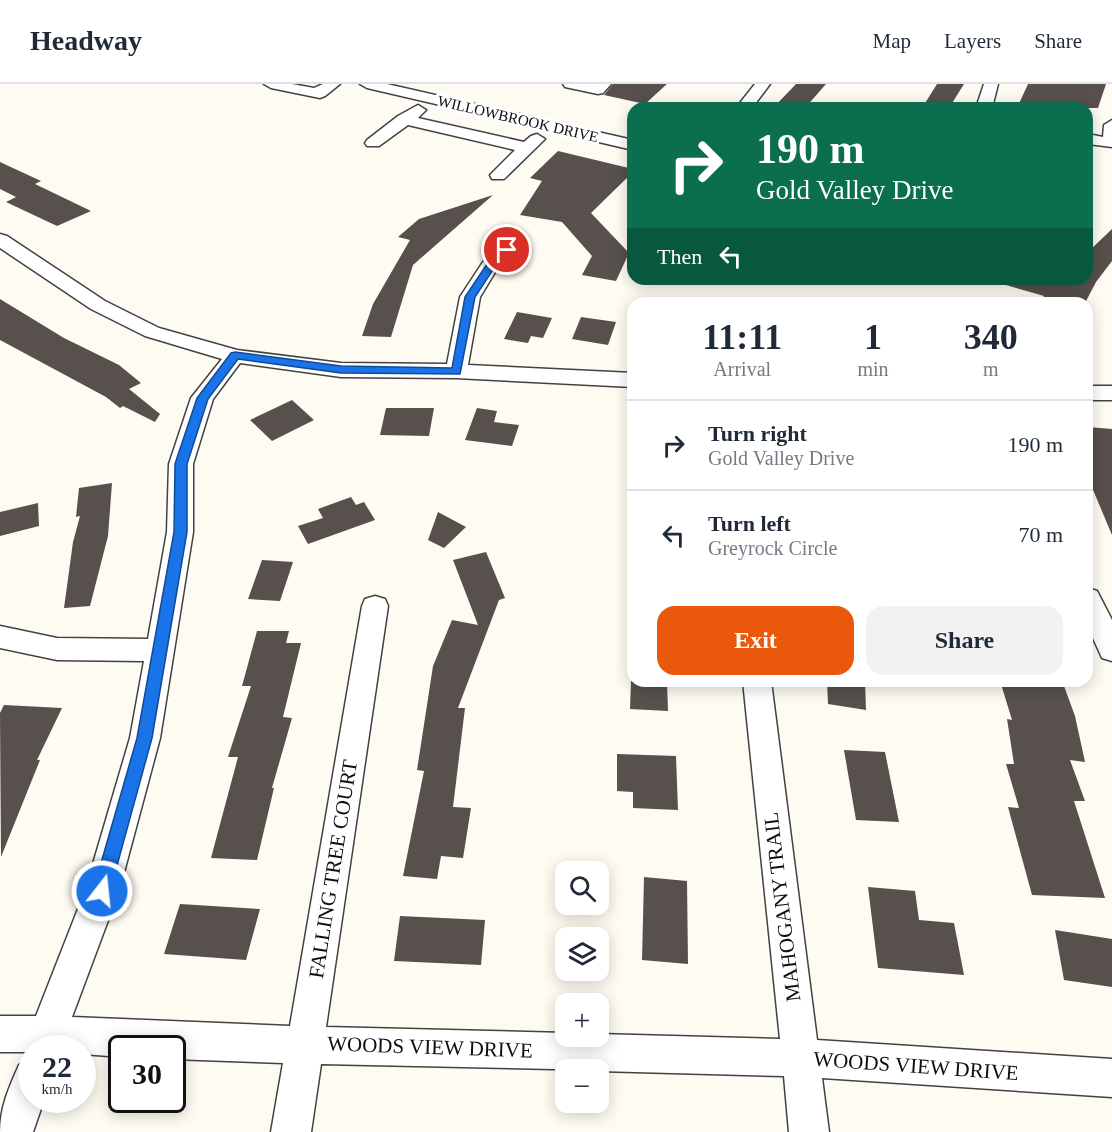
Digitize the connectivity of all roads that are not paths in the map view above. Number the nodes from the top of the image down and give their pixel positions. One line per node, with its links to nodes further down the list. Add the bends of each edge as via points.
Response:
1 (271, 84): 2 (street, via 320,93)
2 (333, 84)
3 (367, 84): 9 (street, WILLOWBROOK DRIVE)
4 (439, 84): 9 (street)
5 (570, 84): 6 (street, via 598,90)
6 (604, 84)
7 (763, 84): 10 (street)
8 (991, 84): 11 (street)
9 (427, 98): 12 (street); 14 (street, WILLOWBROOK DRIVE)
10 (749, 102)
11 (986, 102)
12 (405, 119): 16 (street); 18 (street)
13 (1112, 125): 15 (street, via 1110,143)
14 (551, 126): 17 (street, WILLOWBROOK DRIVE); 18 (street)
15 (1093, 141)
16 (373, 143)
17 (627, 144)
18 (527, 148): 19 (street)
19 (498, 174)
20 (0, 240): 22 (street, via 98,304 152,332)
21 (507, 250): 23 (street, via 490,266 470,297)
22 (235, 356): 23 (street, via 341,369); 30 (street, via 202,398 181,464 180,532)
23 (456, 371): 24 (street)
24 (627, 380)
25 (1093, 393): 26 (street)
26 (1112, 393)
27 (375, 606): 37 (street, FALLING TREE COURT)
28 (1093, 609): 31 (street)
29 (0, 638): 30 (street, via 57,649)
30 (159, 650): 34 (street, via 145,738 102,891)
31 (1112, 650)
32 (758, 687): 38 (street, MAHOGANY TRAIL)
33 (0, 1034): 35 (street, WOODS VIEW DRIVE)
34 (46, 1035)
35 (18, 1037)
36 (96, 1041): 37 (street, WOODS VIEW DRIVE)
37 (305, 1043): 38 (street, WOODS VIEW DRIVE); 42 (street, FALLING TREE COURT)
38 (800, 1058): 39 (street, WOODS VIEW DRIVE); 43 (street, MAHOGANY TRAIL)
39 (1112, 1078)
40 (20, 1113): 41 (street)
41 (13, 1132)
42 (291, 1132)
43 (809, 1132)

